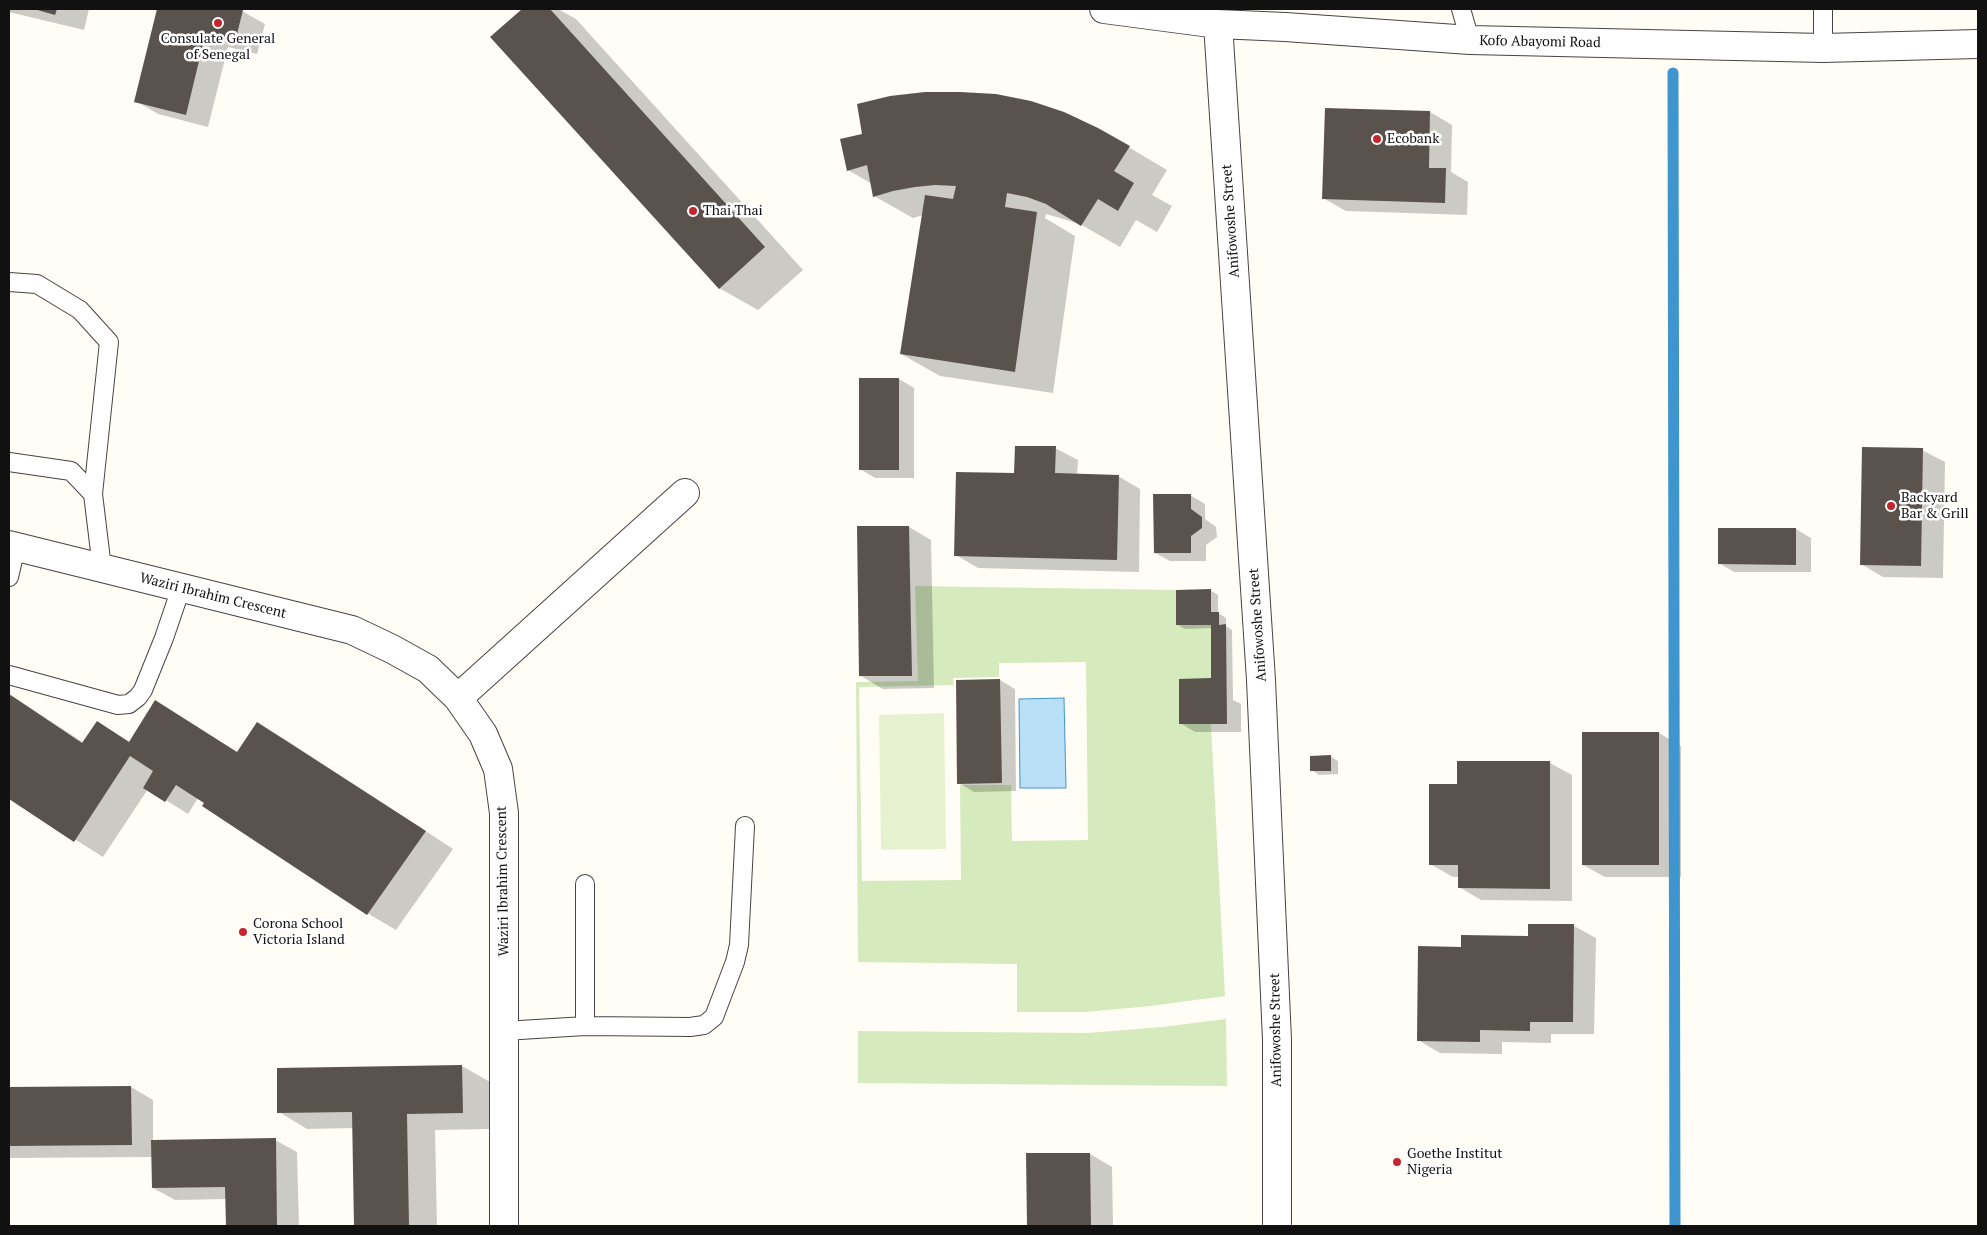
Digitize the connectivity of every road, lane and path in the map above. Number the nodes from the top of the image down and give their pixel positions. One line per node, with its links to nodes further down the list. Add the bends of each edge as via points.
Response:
1 (1104, 9): 5 (street, Kofo Abayomi Road)
2 (1460, 9): 6 (lane)
3 (1823, 9): 8 (lane)
4 (1286, 18): 5 (street, Kofo Abayomi Road); 6 (street, Kofo Abayomi Road)
5 (1218, 24): 24 (street, Anifowoshe Street, via 1262,690 1277,1040)
6 (1470, 40): 8 (street, Kofo Abayomi Road)
7 (1978, 44): 8 (street, Kofo Abayomi Road)
8 (1823, 48)
9 (9, 282): 12 (lane, via 37,284 80,310 109,342)
10 (9, 462): 12 (lane, via 71,471)
11 (685, 492): 18 (street)
12 (93, 494): 14 (lane)
13 (12, 546): 14 (street, Waziri Ibrahim Crescent); 15 (lane)
14 (102, 568): 16 (street, Waziri Ibrahim Crescent)
15 (9, 577)
16 (181, 588): 17 (lane, via 143,690 129,704 118,705); 18 (street, Waziri Ibrahim Crescent, via 352,630 428,669)
17 (9, 676)
18 (458, 698): 22 (street, Waziri Ibrahim Crescent, via 483,734 498,769 504,813)
19 (745, 826): 21 (lane, via 739,945 714,1017 704,1025 690,1027)
20 (585, 884): 21 (lane)
21 (585, 1026): 22 (lane)
22 (504, 1031): 23 (street, Waziri Ibrahim Crescent)
23 (504, 1226)
24 (1277, 1226)

